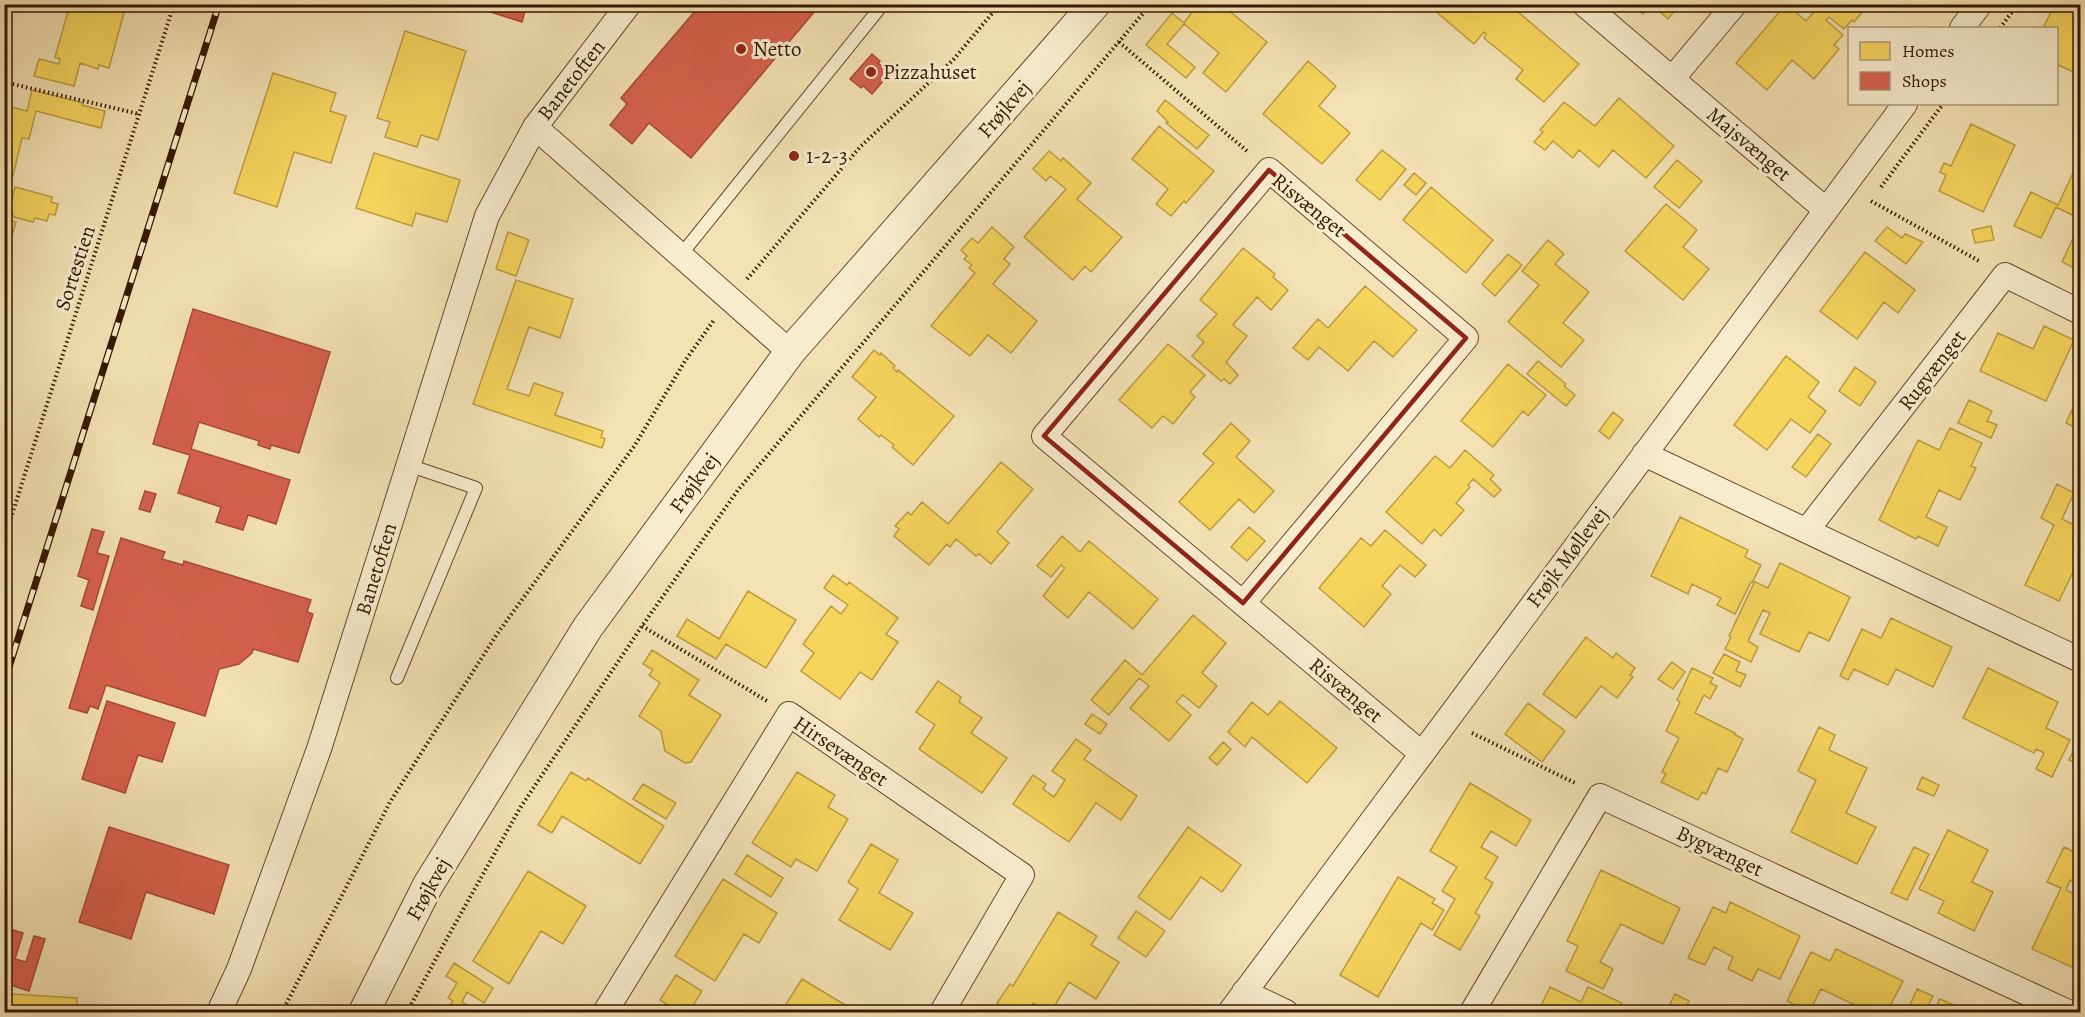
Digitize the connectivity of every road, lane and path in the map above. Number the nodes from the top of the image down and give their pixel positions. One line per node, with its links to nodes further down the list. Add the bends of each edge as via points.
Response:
1 (174, 4): 17 (path, Sortestien)
2 (629, 4): 18 (street, Banetoften)
3 (883, 4): 22 (lane)
4 (1000, 4): 24 (path, via 953,60 860,147)
5 (1095, 4): 26 (street, Frøjkvej)
6 (1151, 4): 13 (path)
7 (1584, 4): 14 (street, Majsvænget)
8 (1734, 4): 14 (street)
9 (1980, 4): 11 (street)
10 (2018, 4): 12 (path)
11 (1963, 27)
12 (2001, 27)
13 (1119, 42): 19 (path); 32 (path, via 738,490)
14 (1671, 79): 21 (street, Majsvænget)
15 (4, 82): 17 (path)
16 (1904, 105): 21 (street, Frøjk Møllevej)
17 (139, 114): 30 (path, Sortestien)
18 (535, 127): 22 (street, Banetoften); 28 (street, Banetoften, via 487,216)
19 (1269, 170): 31 (street, Risvænget, via 1466,338); 31 (street, Risvænget, via 1044,436)
20 (1871, 201): 23 (path)
21 (1826, 210): 27 (street, Frøjk Møllevej)
22 (680, 256): 24 (street, Banetoften)
23 (2005, 275): 25 (street); 29 (street, Rugvænget)
24 (729, 299): 26 (street, Banetoften); 41 (path, via 685,361 635,445 497,634 390,802)
25 (2080, 312)
26 (790, 352): 42 (street, Frøjkvej, via 588,627 428,885)
27 (1644, 454): 29 (street); 37 (street, Frøjk Møllevej)
28 (408, 465): 34 (lane, via 476,488); 40 (street, Banetoften, via 319,749 239,969)
29 (1807, 530): 33 (street)
30 (4, 540)
31 (1243, 603): 37 (street, Risvænget)
32 (642, 626): 35 (path); 43 (path, via 520,808)
33 (2080, 660)
34 (397, 678)
35 (789, 714): 44 (street, Hirsevænget); 45 (street, Hirsevænget, via 1022,875)
36 (1471, 733): 38 (path)
37 (1421, 753): 39 (street, Frøjk Møllevej)
38 (1600, 796): 48 (street); 49 (street, Bygvænget)
39 (1244, 992): 46 (street, Frøjk Møllevej); 47 (street)
40 (219, 1012)
41 (282, 1012)
42 (364, 1012)
43 (407, 1012)
44 (605, 1012)
45 (942, 1012)
46 (1230, 1012)
47 (1286, 1012)
48 (1472, 1012)
49 (2068, 1012)

